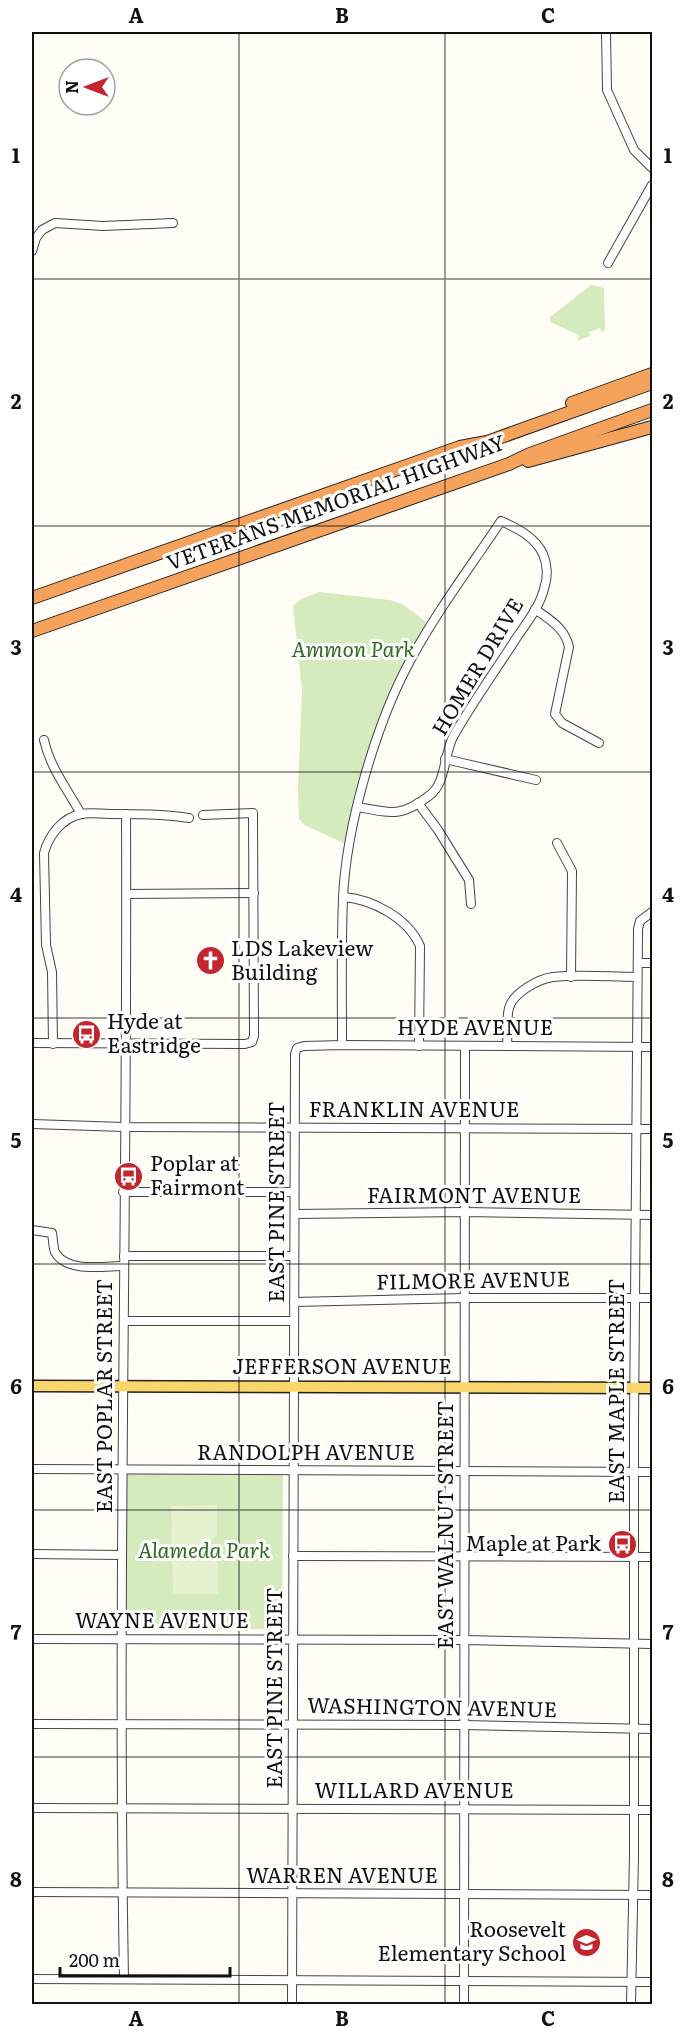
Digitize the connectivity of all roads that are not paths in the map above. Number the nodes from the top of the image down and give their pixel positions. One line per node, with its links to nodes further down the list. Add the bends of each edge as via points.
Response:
1 (606, 32): 2 (street, via 610,99 634,150)
2 (652, 168)
3 (652, 185): 6 (street)
4 (173, 223): 5 (street, via 55,223 42,230)
5 (32, 250)
6 (608, 263)
7 (652, 374): 11 (highway, via 485,434)
8 (652, 383): 11 (highway, VETERANS MEMORIAL HIGHWAY, via 486,442)
9 (652, 410): 12 (highway, VETERANS MEMORIAL HIGHWAY)
10 (652, 427): 12 (highway)
11 (460, 447): 13 (highway, VETERANS MEMORIAL HIGHWAY)
12 (509, 464): 15 (highway, VETERANS MEMORIAL HIGHWAY)
13 (32, 598)
14 (536, 609): 17 (street, via 562,630 569,647 555,714 562,723); 18 (street, HOMER DRIVE, via 452,738); 21 (street, HOMER DRIVE, via 545,585 547,566 543,554 535,542 501,521 411,660 378,734)
15 (32, 631)
16 (44, 740): 22 (street, via 55,772)
17 (599, 743)
18 (445, 759): 19 (street); 20 (street, HOMER DRIVE, via 433,793)
19 (536, 780)
20 (418, 803): 21 (street, HOMER DRIVE, via 399,813); 30 (street, via 469,880)
21 (358, 807): 29 (street)
22 (81, 814): 23 (street); 37 (street, via 57,829 44,853)
23 (126, 814): 25 (street); 28 (street, EAST POPLAR STREET)
24 (203, 814): 27 (street, via 253,813)
25 (189, 818)
26 (557, 843): 34 (street, via 572,871)
27 (254, 893): 28 (street); 38 (street, via 252,1042)
28 (127, 894): 38 (street, EAST POPLAR STREET)
29 (343, 897): 39 (street); 40 (street, via 381,909 416,936 420,945)
30 (471, 904)
31 (652, 912): 32 (street, EAST MAPLE STREET, via 640,921)
32 (638, 963): 33 (street); 35 (street, EAST MAPLE STREET)
33 (652, 963)
34 (571, 977): 35 (street); 42 (street, via 542,980 518,994 508,1010)
35 (637, 977): 43 (street, EAST MAPLE STREET)
36 (32, 1042): 37 (street)
37 (53, 1044): 38 (street)
38 (125, 1044): 47 (street, EAST POPLAR STREET)
39 (342, 1045): 40 (street, HYDE AVENUE); 45 (street, HYDE AVENUE)
40 (419, 1046): 41 (street, HYDE AVENUE)
41 (465, 1046): 42 (street, HYDE AVENUE); 49 (street, EAST WALNUT STREET)
42 (507, 1046): 43 (street, HYDE AVENUE)
43 (636, 1046): 44 (street, HYDE AVENUE); 50 (street, EAST MAPLE STREET)
44 (652, 1047)
45 (297, 1048): 48 (street, EAST PINE STREET)
46 (32, 1124): 47 (street, FRANKLIN AVENUE)
47 (124, 1127): 48 (street, FRANKLIN AVENUE); 52 (street, EAST POPLAR STREET)
48 (295, 1127): 49 (street, FRANKLIN AVENUE); 53 (street, EAST PINE STREET)
49 (465, 1128): 50 (street, FRANKLIN AVENUE); 54 (street, EAST WALNUT STREET)
50 (636, 1129): 51 (street, FRANKLIN AVENUE); 56 (street, EAST MAPLE STREET)
51 (652, 1129)
52 (123, 1192): 53 (street); 59 (street, EAST POPLAR STREET)
53 (294, 1192): 55 (street, EAST PINE STREET)
54 (464, 1212): 55 (street, FAIRMONT AVENUE); 56 (street, FAIRMONT AVENUE); 62 (street, EAST WALNUT STREET)
55 (295, 1214): 60 (street, EAST PINE STREET)
56 (636, 1215): 57 (street, FAIRMONT AVENUE); 63 (street, EAST MAPLE STREET)
57 (652, 1215)
58 (32, 1230): 61 (street, via 52,1233 55,1251 62,1260 76,1265)
59 (124, 1256): 60 (street); 61 (street, EAST POPLAR STREET)
60 (294, 1256): 65 (street, EAST PINE STREET)
61 (123, 1266): 66 (street, EAST POPLAR STREET)
62 (464, 1298): 63 (street, FILMORE AVENUE); 65 (street, FILMORE AVENUE); 71 (street, EAST WALNUT STREET)
63 (635, 1298): 64 (street, FILMORE AVENUE); 72 (street, EAST MAPLE STREET)
64 (652, 1298)
65 (294, 1302): 67 (street, EAST PINE STREET)
66 (124, 1321): 67 (street); 69 (street, EAST POPLAR STREET)
67 (294, 1322): 70 (street, EAST PINE STREET)
68 (32, 1386): 69 (main road, JEFFERSON AVENUE)
69 (123, 1386): 70 (main road, JEFFERSON AVENUE); 75 (street, EAST POPLAR STREET)
70 (294, 1386): 71 (main road, JEFFERSON AVENUE); 76 (street, EAST PINE STREET)
71 (465, 1387): 72 (main road, JEFFERSON AVENUE); 77 (street, EAST WALNUT STREET)
72 (634, 1388): 73 (main road, JEFFERSON AVENUE); 78 (street, EAST MAPLE STREET)
73 (652, 1388)
74 (32, 1469): 75 (street, RANDOLPH AVENUE)
75 (123, 1470): 76 (street, RANDOLPH AVENUE); 81 (street, EAST POPLAR STREET)
76 (294, 1471): 77 (street, RANDOLPH AVENUE); 82 (street, EAST PINE STREET)
77 (464, 1471): 78 (street, RANDOLPH AVENUE); 83 (street, EAST WALNUT STREET)
78 (634, 1472): 79 (street, RANDOLPH AVENUE); 84 (street, EAST MAPLE STREET)
79 (652, 1472)
80 (32, 1554): 81 (street)
81 (122, 1555): 86 (street, EAST POPLAR STREET)
82 (294, 1556): 83 (street); 88 (street, EAST PINE STREET)
83 (464, 1557): 84 (street); 89 (street, EAST WALNUT STREET)
84 (635, 1557): 85 (street); 90 (street, EAST MAPLE STREET)
85 (652, 1557)
86 (122, 1638): 87 (street, WAYNE AVENUE); 88 (street, WAYNE AVENUE); 92 (street, EAST POPLAR STREET)
87 (32, 1639)
88 (293, 1639): 89 (street, WAYNE AVENUE); 94 (street, EAST PINE STREET)
89 (464, 1640): 90 (street, WAYNE AVENUE); 95 (street, EAST WALNUT STREET)
90 (634, 1644): 91 (street, WAYNE AVENUE); 96 (street, EAST MAPLE STREET)
91 (652, 1644)
92 (122, 1723): 93 (street, WASHINGTON AVENUE); 94 (street, WASHINGTON AVENUE); 99 (street, EAST POPLAR STREET)
93 (32, 1724)
94 (293, 1724): 95 (street, WASHINGTON AVENUE); 100 (street, EAST PINE STREET)
95 (464, 1725): 96 (street, WASHINGTON AVENUE); 101 (street, EAST WALNUT STREET)
96 (634, 1729): 97 (street, WASHINGTON AVENUE); 102 (street, EAST MAPLE STREET)
97 (652, 1729)
98 (32, 1808): 99 (street, WILLARD AVENUE)
99 (122, 1809): 100 (street, WILLARD AVENUE); 105 (street, EAST POPLAR STREET)
100 (292, 1809): 101 (street, WILLARD AVENUE); 106 (street, EAST PINE STREET)
101 (463, 1809): 102 (street, WILLARD AVENUE); 107 (street, EAST WALNUT STREET)
102 (634, 1810): 103 (street, WILLARD AVENUE); 108 (street, EAST MAPLE STREET)
103 (652, 1810)
104 (32, 1892): 105 (street, WARREN AVENUE)
105 (122, 1893): 106 (street, WARREN AVENUE); 111 (street, EAST POPLAR STREET)
106 (292, 1894): 107 (street, WARREN AVENUE); 112 (street, EAST PINE STREET)
107 (463, 1894): 108 (street, WARREN AVENUE); 114 (street, EAST WALNUT STREET)
108 (633, 1895): 109 (street, WARREN AVENUE); 113 (street, EAST MAPLE STREET)
109 (652, 1895)
110 (32, 1979): 111 (street)
111 (124, 1979): 112 (street)
112 (292, 1980): 114 (street); 116 (street, EAST PINE STREET)
113 (631, 1981): 114 (street); 115 (street); 118 (street, EAST MAPLE STREET)
114 (464, 1982): 117 (street, EAST WALNUT STREET)
115 (652, 1982)
116 (292, 2004)
117 (464, 2004)
118 (631, 2004)

